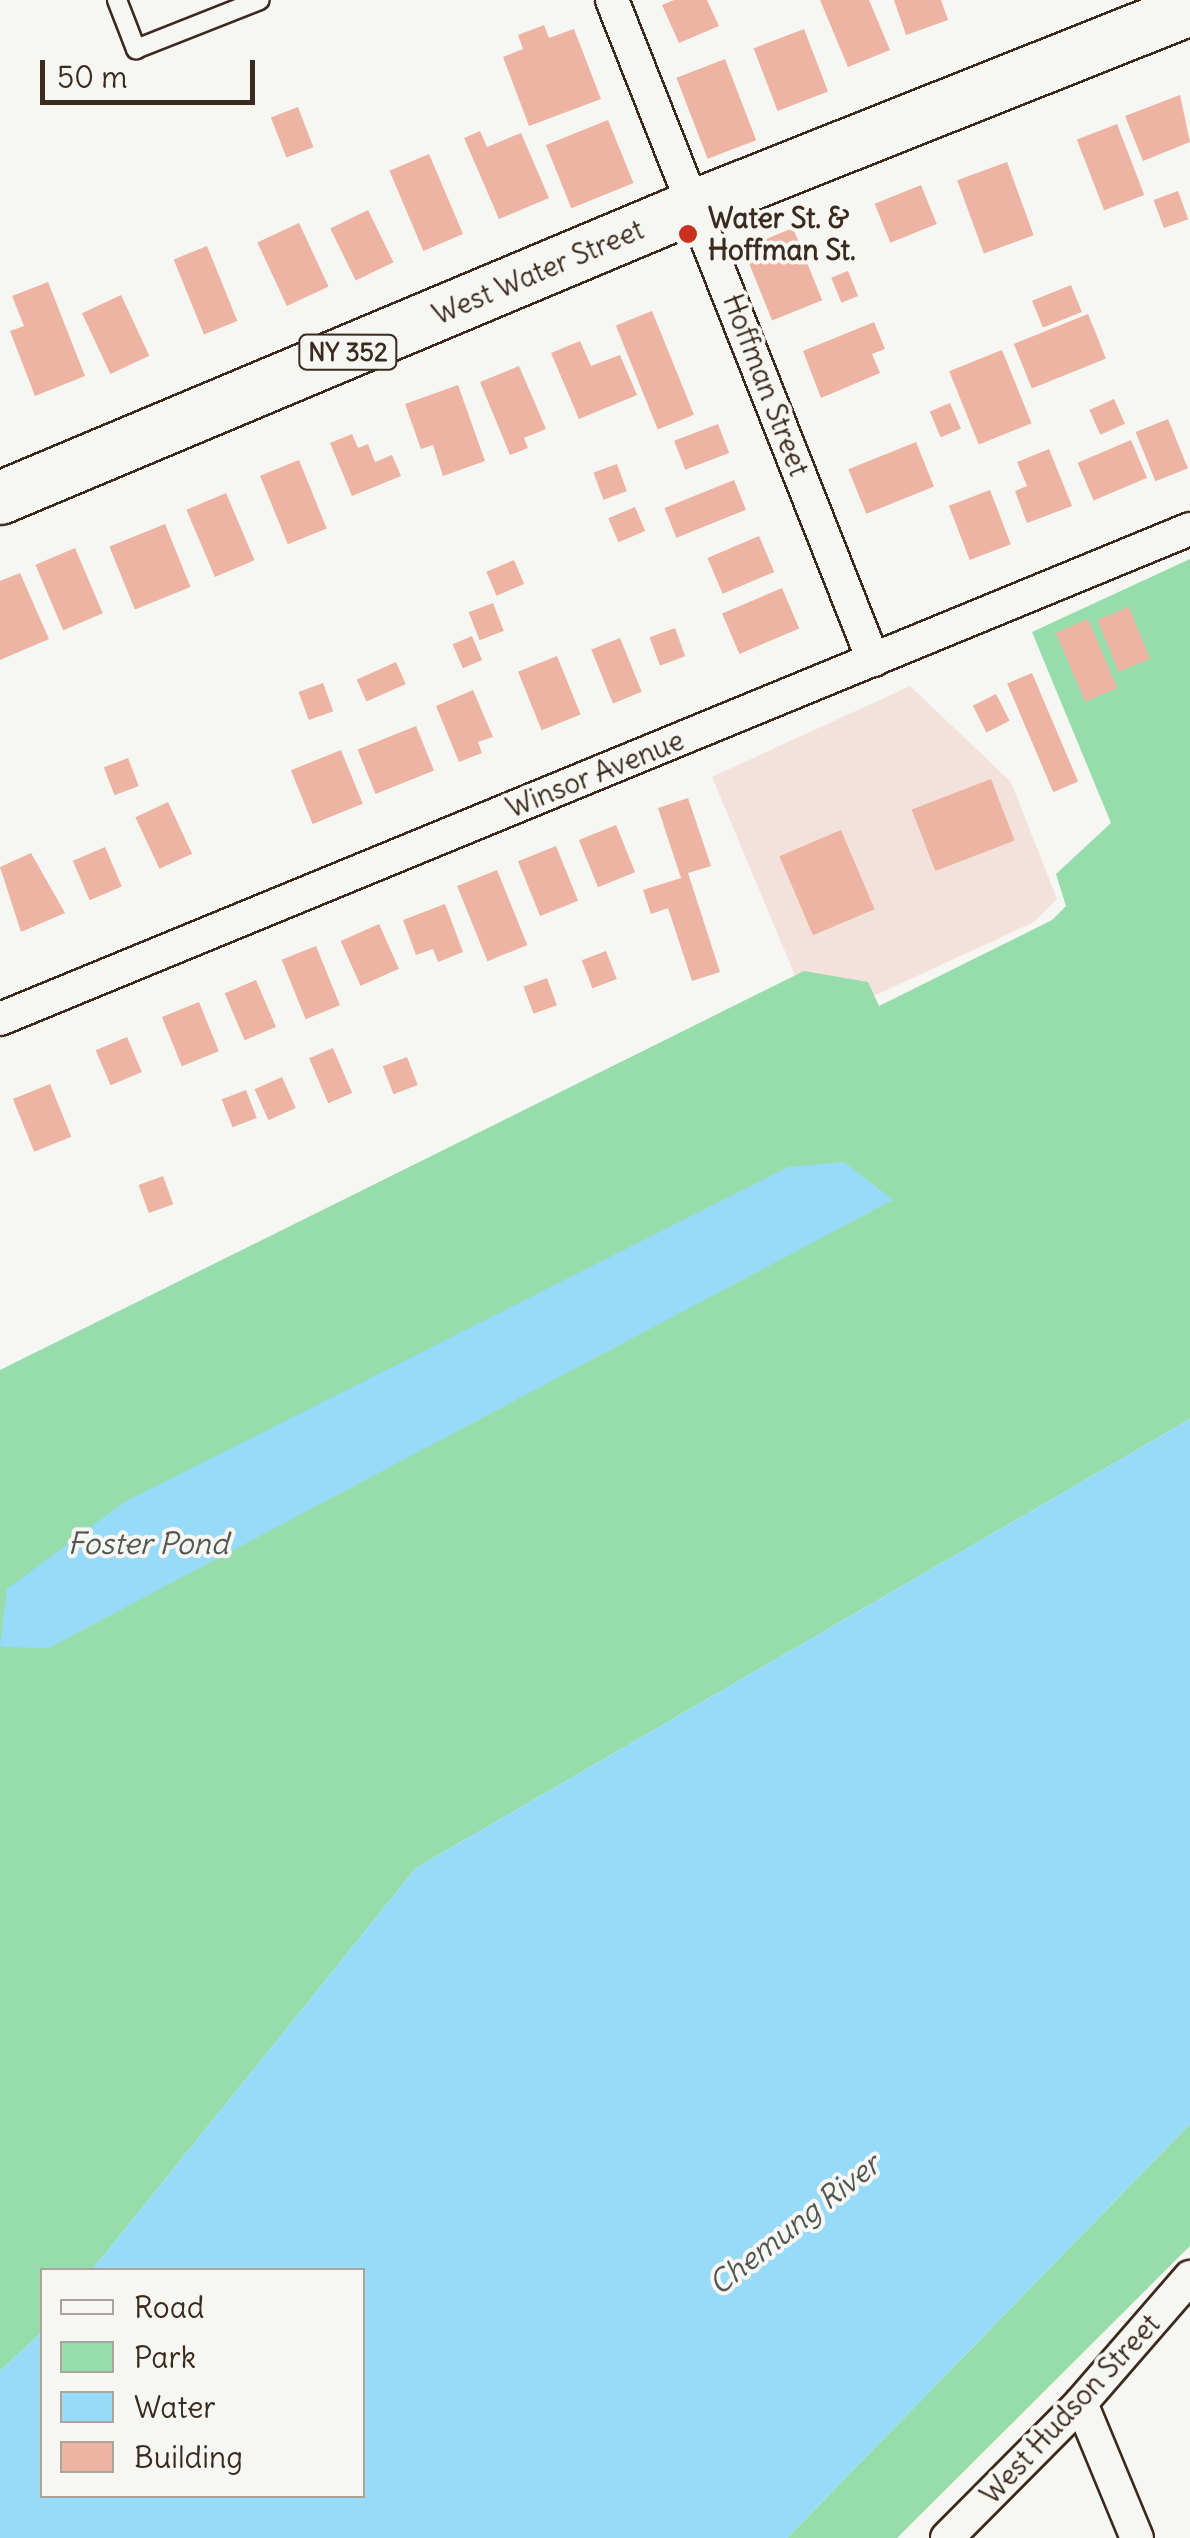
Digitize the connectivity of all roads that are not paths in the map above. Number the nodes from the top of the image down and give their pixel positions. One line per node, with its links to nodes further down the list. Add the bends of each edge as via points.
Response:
1 (117, 0): 2 (lane, via 136,49)
2 (260, 0)
3 (612, 0): 5 (street, Hoffman Street)
4 (1190, 9): 5 (main road, West Water Street / NY 352)
5 (695, 206): 6 (main road, West Water Street / NY 352); 8 (street, Hoffman Street)
6 (0, 498)
7 (1190, 528): 8 (street, Winsor Avenue)
8 (873, 660): 9 (street, Winsor Avenue)
9 (0, 1019)
10 (1190, 2278): 11 (street, West Hudson Street)
11 (1081, 2403): 12 (street, West Hudson Street); 13 (street)
12 (947, 2538)
13 (1137, 2538)

